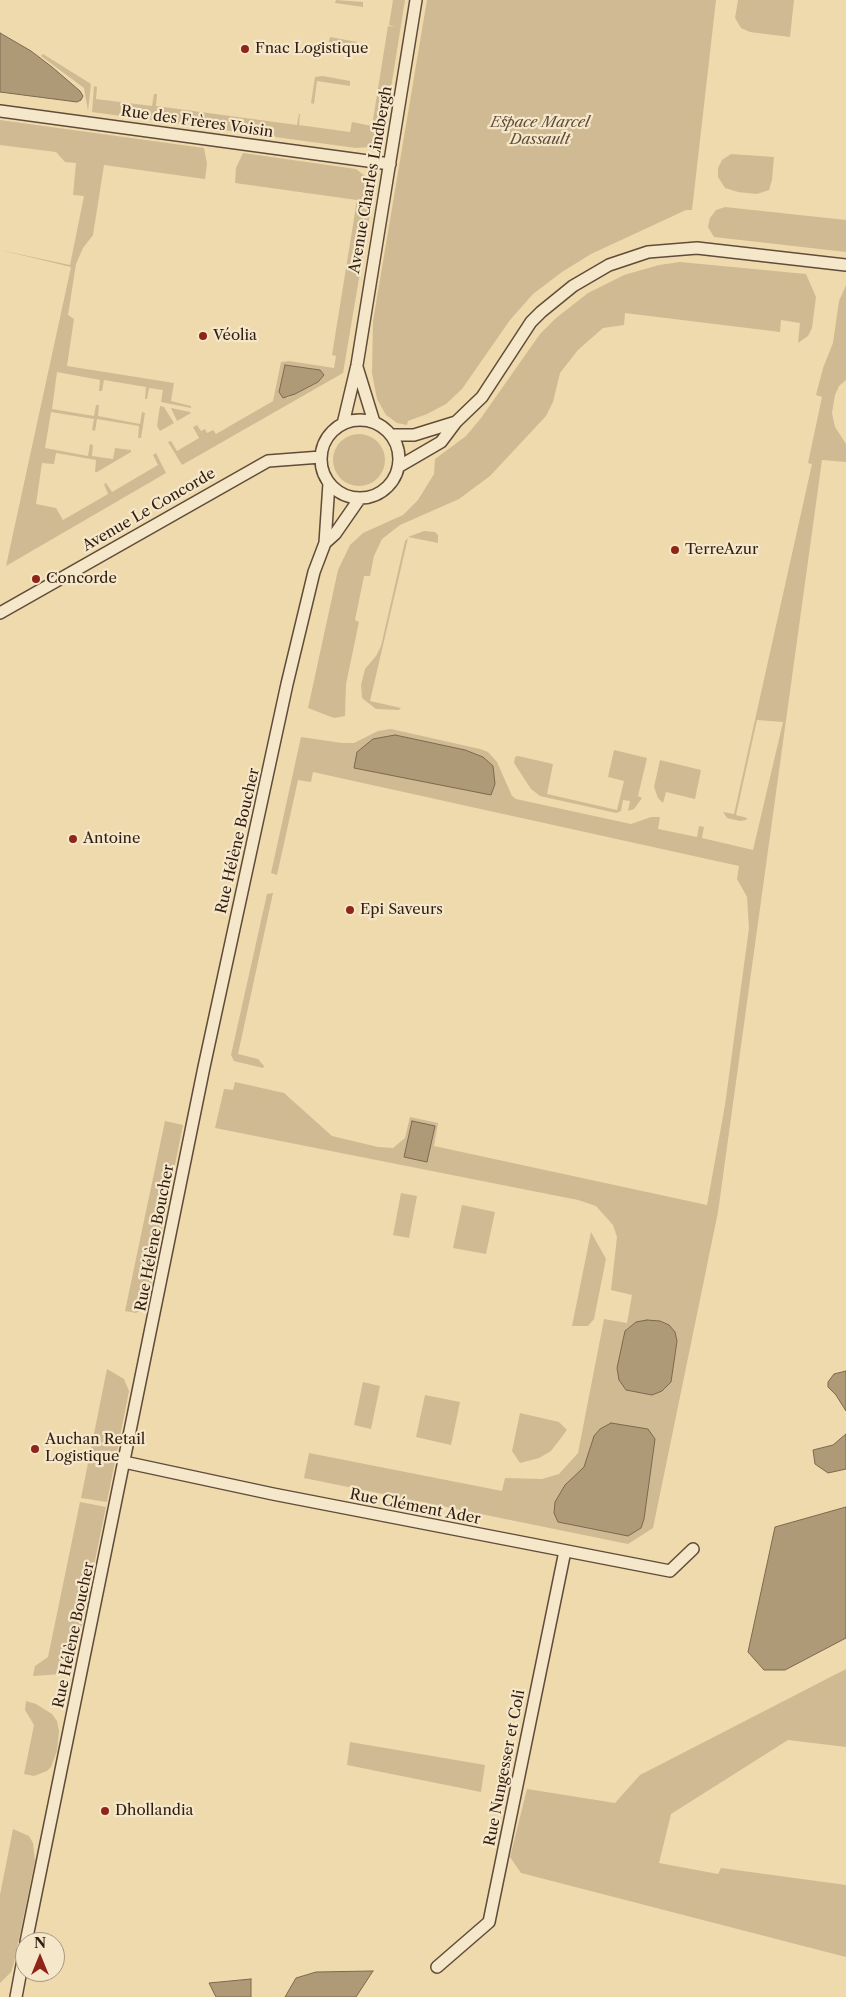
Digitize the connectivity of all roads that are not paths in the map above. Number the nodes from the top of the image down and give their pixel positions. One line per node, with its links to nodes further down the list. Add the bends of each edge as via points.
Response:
1 (416, 0): 3 (street, Avenue Charles Lindbergh)
2 (0, 111): 3 (street, Rue des Frères Voisin)
3 (390, 164): 5 (street, Avenue Charles Lindbergh)
4 (846, 265): 7 (street, via 697,248 648,252 616,263 573,286 541,312 482,397)
5 (357, 365): 6 (street, Avenue Charles Lindbergh); 8 (street, Avenue Charles Lindbergh)
6 (374, 422): 8 (street, via 356,420); 9 (street)
7 (456, 422): 9 (street, via 414,435); 11 (street, via 440,442)
8 (343, 424): 10 (street, via 327,438)
9 (391, 435): 11 (street, via 398,448)
10 (321, 457): 12 (street, Rue Hélène Boucher); 15 (street, Avenue Le Concorde, via 268,461)
11 (398, 467): 13 (street, via 382,491)
12 (330, 483): 13 (street, via 344,494); 14 (street, Rue Hélène Boucher)
13 (360, 498): 14 (street, Rue Hélène Boucher)
14 (325, 543): 16 (street, Rue Hélène Boucher, via 314,572 287,684 204,1067)
15 (0, 613)
16 (124, 1462): 18 (street, Rue Clément Ader); 19 (street, Rue Hélène Boucher)
17 (693, 1548): 18 (street, Rue Clément Ader, via 670,1571)
18 (565, 1551): 20 (street, Rue Nungesser et Coli, via 489,1922)
19 (28, 1932)
20 (437, 1967)
21 (19, 1982): 22 (street)
22 (16, 1997)

